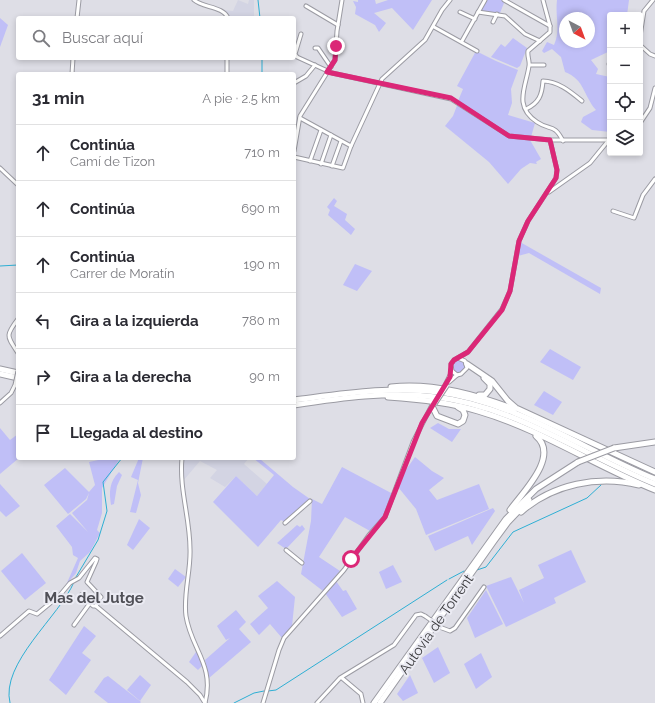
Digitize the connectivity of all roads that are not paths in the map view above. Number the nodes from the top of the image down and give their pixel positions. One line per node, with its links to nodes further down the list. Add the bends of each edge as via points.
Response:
1 (79, 0): 13 (street)
2 (194, 0): 14 (street, via 221,11)
3 (342, 0): 18 (street)
4 (450, 0): 20 (street)
5 (485, 0): 11 (street)
6 (504, 0): 19 (street)
7 (543, 0): 19 (street)
8 (653, 0): 15 (street, via 644,11)
9 (306, 6): 18 (street)
10 (460, 12): 16 (street)
11 (478, 12): 12 (street); 16 (street)
12 (497, 14): 17 (street); 23 (street, via 505,16 525,34)
13 (77, 16)
14 (226, 16)
15 (643, 17)
16 (475, 19): 22 (street)
17 (493, 22)
18 (338, 25): 35 (street, via 336,55)
19 (550, 26): 23 (street, via 550,32)
20 (434, 27): 22 (street); 40 (street, via 418,47)
21 (301, 34): 27 (street)
22 (462, 41): 26 (street)
23 (540, 41): 33 (street, via 528,51)
24 (315, 48): 35 (street, via 318,48)
25 (643, 48): 29 (street)
26 (477, 51)
27 (296, 52)
28 (296, 56): 32 (street)
29 (655, 56)
30 (74, 60): 36 (street)
31 (227, 60): 37 (street)
32 (315, 65): 38 (street); 39 (street, via 306,76)
33 (530, 65): 34 (street); 43 (street, via 522,97)
34 (544, 65)
35 (331, 67): 38 (street)
36 (72, 72)
37 (227, 72)
38 (327, 72): 40 (street); 44 (street)
39 (296, 82)
40 (379, 83): 49 (street, via 451,98 509,136); 54 (street)
41 (655, 88): 45 (street, via 650,108)
42 (582, 101): 43 (street, via 562,86 543,82 537,103)
43 (526, 109): 50 (street, via 536,122 558,131)
44 (300, 118): 46 (street); 48 (street)
45 (642, 120)
46 (321, 130): 47 (street); 56 (street)
47 (331, 135): 51 (street); 57 (street)
48 (296, 140)
49 (550, 140): 50 (street); 60 (street, via 557,170)
50 (563, 140): 52 (street)
51 (341, 141): 54 (street); 58 (street)
52 (607, 141)
53 (607, 143): 62 (street, via 590,163)
54 (351, 146): 58 (street, via 343,168)
55 (296, 158): 56 (street)
56 (310, 161): 57 (street)
57 (321, 164): 58 (street)
58 (332, 166)
59 (0, 168): 63 (street)
60 (555, 180): 62 (street, via 558,184); 64 (street)
61 (655, 180): 65 (street, via 643,195 634,218)
62 (564, 181): 64 (street)
63 (16, 183)
64 (546, 194): 68 (street, via 528,221 519,241 510,291 502,310)
65 (613, 211)
66 (16, 323): 67 (street, via 8,336 9,342)
67 (16, 351)
68 (468, 352): 69 (street); 70 (street)
69 (458, 358): 70 (street); 72 (street, via 451,364)
70 (466, 363): 74 (street); 88 (highway, via 492,381 516,408)
71 (0, 369): 73 (highway)
72 (452, 371): 76 (street); 79 (street)
73 (16, 372)
74 (465, 372): 76 (street); 81 (highway, via 470,370 490,384 490,389 485,395)
75 (0, 374): 77 (highway)
76 (457, 375): 79 (street)
77 (16, 378)
78 (16, 381): 84 (street, bridge, via 11,393)
79 (446, 385): 86 (street, bridge)
80 (361, 391): 81 (highway, via 413,386); 83 (highway); 94 (highway, via 439,392 479,401 536,423)
81 (473, 394): 88 (highway)
82 (373, 396): 85 (highway); 87 (highway); 95 (highway, via 394,394 437,397 479,406 535,428)
83 (296, 400)
84 (0, 403)
85 (296, 405)
86 (434, 405): 87 (highway, via 437,416 458,424 463,421 465,415 463,410); 111 (street, via 413,442 385,517 344,570 284,638 278,650)
87 (454, 405): 89 (highway, via 493,416)
88 (535, 416): 93 (highway)
89 (526, 430): 96 (highway); 101 (highway, via 538,437 542,444 545,455 542,464)
90 (655, 443): 92 (highway, bridge, via 616,449)
91 (182, 460): 110 (street, via 182,483 189,524 190,550 186,614 189,632 204,661 208,683)
92 (579, 463): 99 (highway, via 537,492 508,522); 101 (highway, via 553,477 520,503)
93 (655, 472)
94 (655, 479)
95 (655, 484)
96 (652, 489): 99 (highway, via 608,480 579,483 562,488 524,509)
97 (310, 501): 98 (street)
98 (285, 523)
99 (492, 545): 115 (highway, Autovia de Torrent)
100 (286, 550): 102 (street)
101 (476, 560): 114 (highway, Autovia de Torrent)
102 (302, 563)
103 (484, 588): 109 (street, bridge, via 450,632 425,616 416,615 394,645)
104 (81, 596): 105 (street)
105 (90, 603): 106 (street); 107 (street)
106 (96, 606): 108 (street, via 101,597 87,580 97,559 39,613 29,612); 110 (street, via 187,682)
107 (74, 625)
108 (0, 636)
109 (342, 678): 112 (street); 113 (street, via 361,694)
110 (206, 703)
111 (263, 703)
112 (317, 703)
113 (363, 703)
114 (374, 703)
115 (380, 703)

